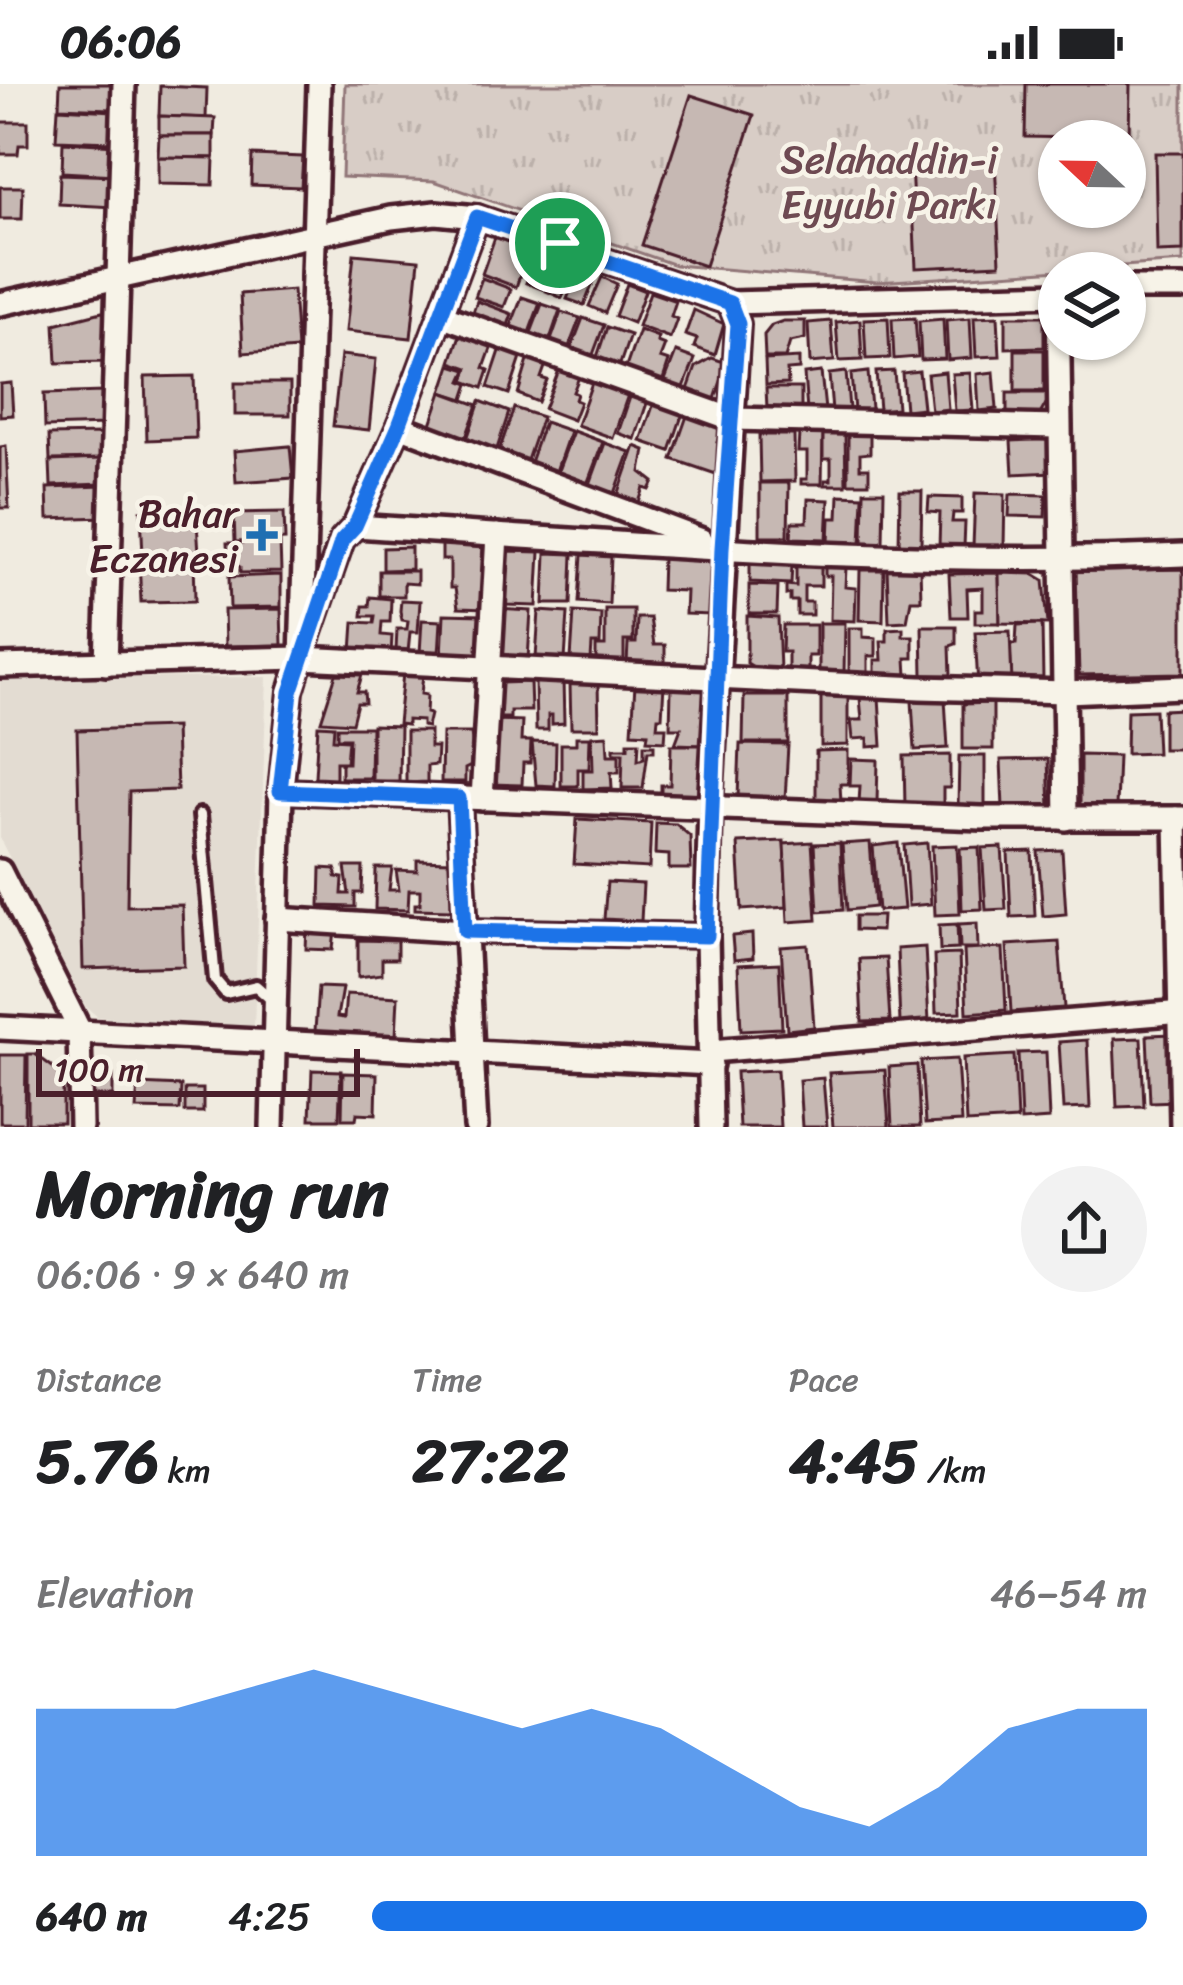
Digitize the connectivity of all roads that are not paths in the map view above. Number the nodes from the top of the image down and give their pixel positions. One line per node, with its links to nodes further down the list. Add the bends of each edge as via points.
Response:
1 (124, 84): 5 (street)
2 (319, 84): 4 (street)
3 (477, 217): 4 (street, via 392,218); 9 (street); 11 (street)
4 (313, 237): 5 (street); 21 (street)
5 (117, 277): 10 (street); 22 (street)
6 (1146, 288): 7 (street)
7 (1183, 288)
8 (1038, 295): 9 (street)
9 (730, 303): 13 (street, via 738,324)
10 (0, 304)
11 (441, 315): 13 (street); 14 (street)
12 (1059, 360): 15 (street)
13 (732, 419): 15 (street); 18 (street)
14 (399, 426): 16 (street); 18 (street)
15 (1058, 427): 20 (street)
16 (355, 526): 17 (street); 21 (street, via 342,540)
17 (497, 535): 18 (street); 24 (street)
18 (722, 548): 20 (street); 25 (street)
19 (1183, 555): 20 (street)
20 (1061, 561): 27 (street)
21 (301, 658): 22 (street); 24 (street); 28 (street)
22 (106, 664): 23 (street)
23 (0, 666)
24 (489, 667): 25 (street); 29 (street)
25 (720, 680): 27 (street); 30 (street)
26 (1183, 687): 27 (street)
27 (1066, 692): 33 (street)
28 (280, 791): 29 (street); 35 (street)
29 (471, 799): 30 (street); 36 (street)
30 (710, 808): 33 (street); 37 (street)
31 (200, 815): 38 (lane, via 215,980 226,993 256,986)
32 (1180, 818): 33 (street); 39 (street)
33 (1066, 819)
34 (0, 871): 41 (street)
35 (277, 919): 36 (street); 38 (street)
36 (465, 931): 37 (street); 43 (street)
37 (707, 936): 44 (street)
38 (275, 1003): 42 (street)
39 (1182, 1012): 44 (street); 49 (street)
40 (0, 1028): 41 (street)
41 (79, 1029): 42 (street); 45 (street)
42 (275, 1043): 43 (street); 46 (street)
43 (474, 1054): 44 (street); 47 (street)
44 (711, 1058): 48 (street)
45 (81, 1127)
46 (272, 1127)
47 (476, 1127)
48 (711, 1127)
49 (1182, 1127)

